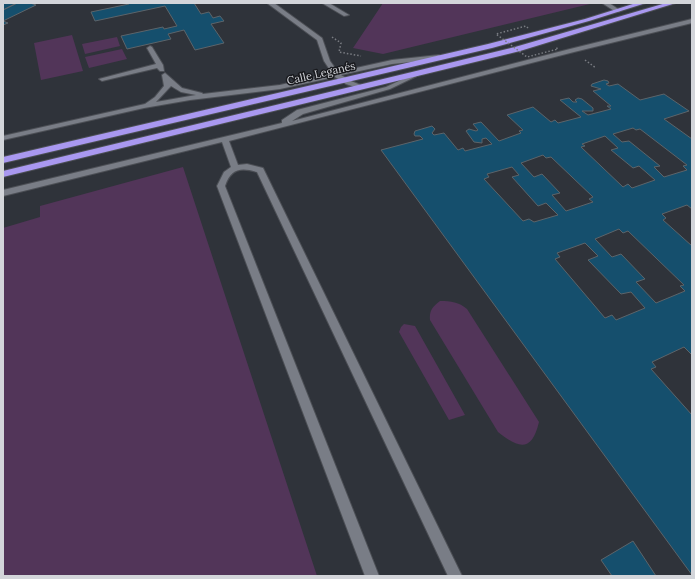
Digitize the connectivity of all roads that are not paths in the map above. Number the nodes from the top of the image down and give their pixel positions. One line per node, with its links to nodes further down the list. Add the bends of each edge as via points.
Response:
1 (270, 3): 13 (street, via 320,39 328,63)
2 (325, 3): 7 (street)
3 (605, 3): 6 (street)
4 (643, 3): 6 (highway, Calle Leganés)
5 (673, 3): 11 (highway, Calle Leganés, via 551,40)
6 (618, 11): 13 (highway, Calle Leganés, via 445,56)
7 (346, 15)
8 (692, 21): 18 (street, Calle Leganés)
9 (150, 48): 10 (street)
10 (160, 65): 12 (street); 14 (street)
11 (420, 74): 15 (highway, Calle Leganés); 18 (street, Calle Leganés, via 388,88 300,112)
12 (165, 75): 16 (street, via 173,86); 17 (street, via 168,86 157,98)
13 (338, 77): 15 (street, via 350,85); 16 (street); 21 (highway, Calle Leganés)
14 (102, 79)
15 (361, 87): 23 (highway, Calle Leganés)
16 (210, 96): 17 (street)
17 (144, 106): 19 (street)
18 (280, 126): 20 (street, Calle Leganés)
19 (3, 138)
20 (225, 139): 22 (street); 24 (street, Calle Leganés)
21 (3, 160)
22 (235, 167): 25 (street, via 224,176 221,186); 26 (street, via 260,170)
23 (3, 174)
24 (3, 193)
25 (372, 576)
26 (455, 576)

